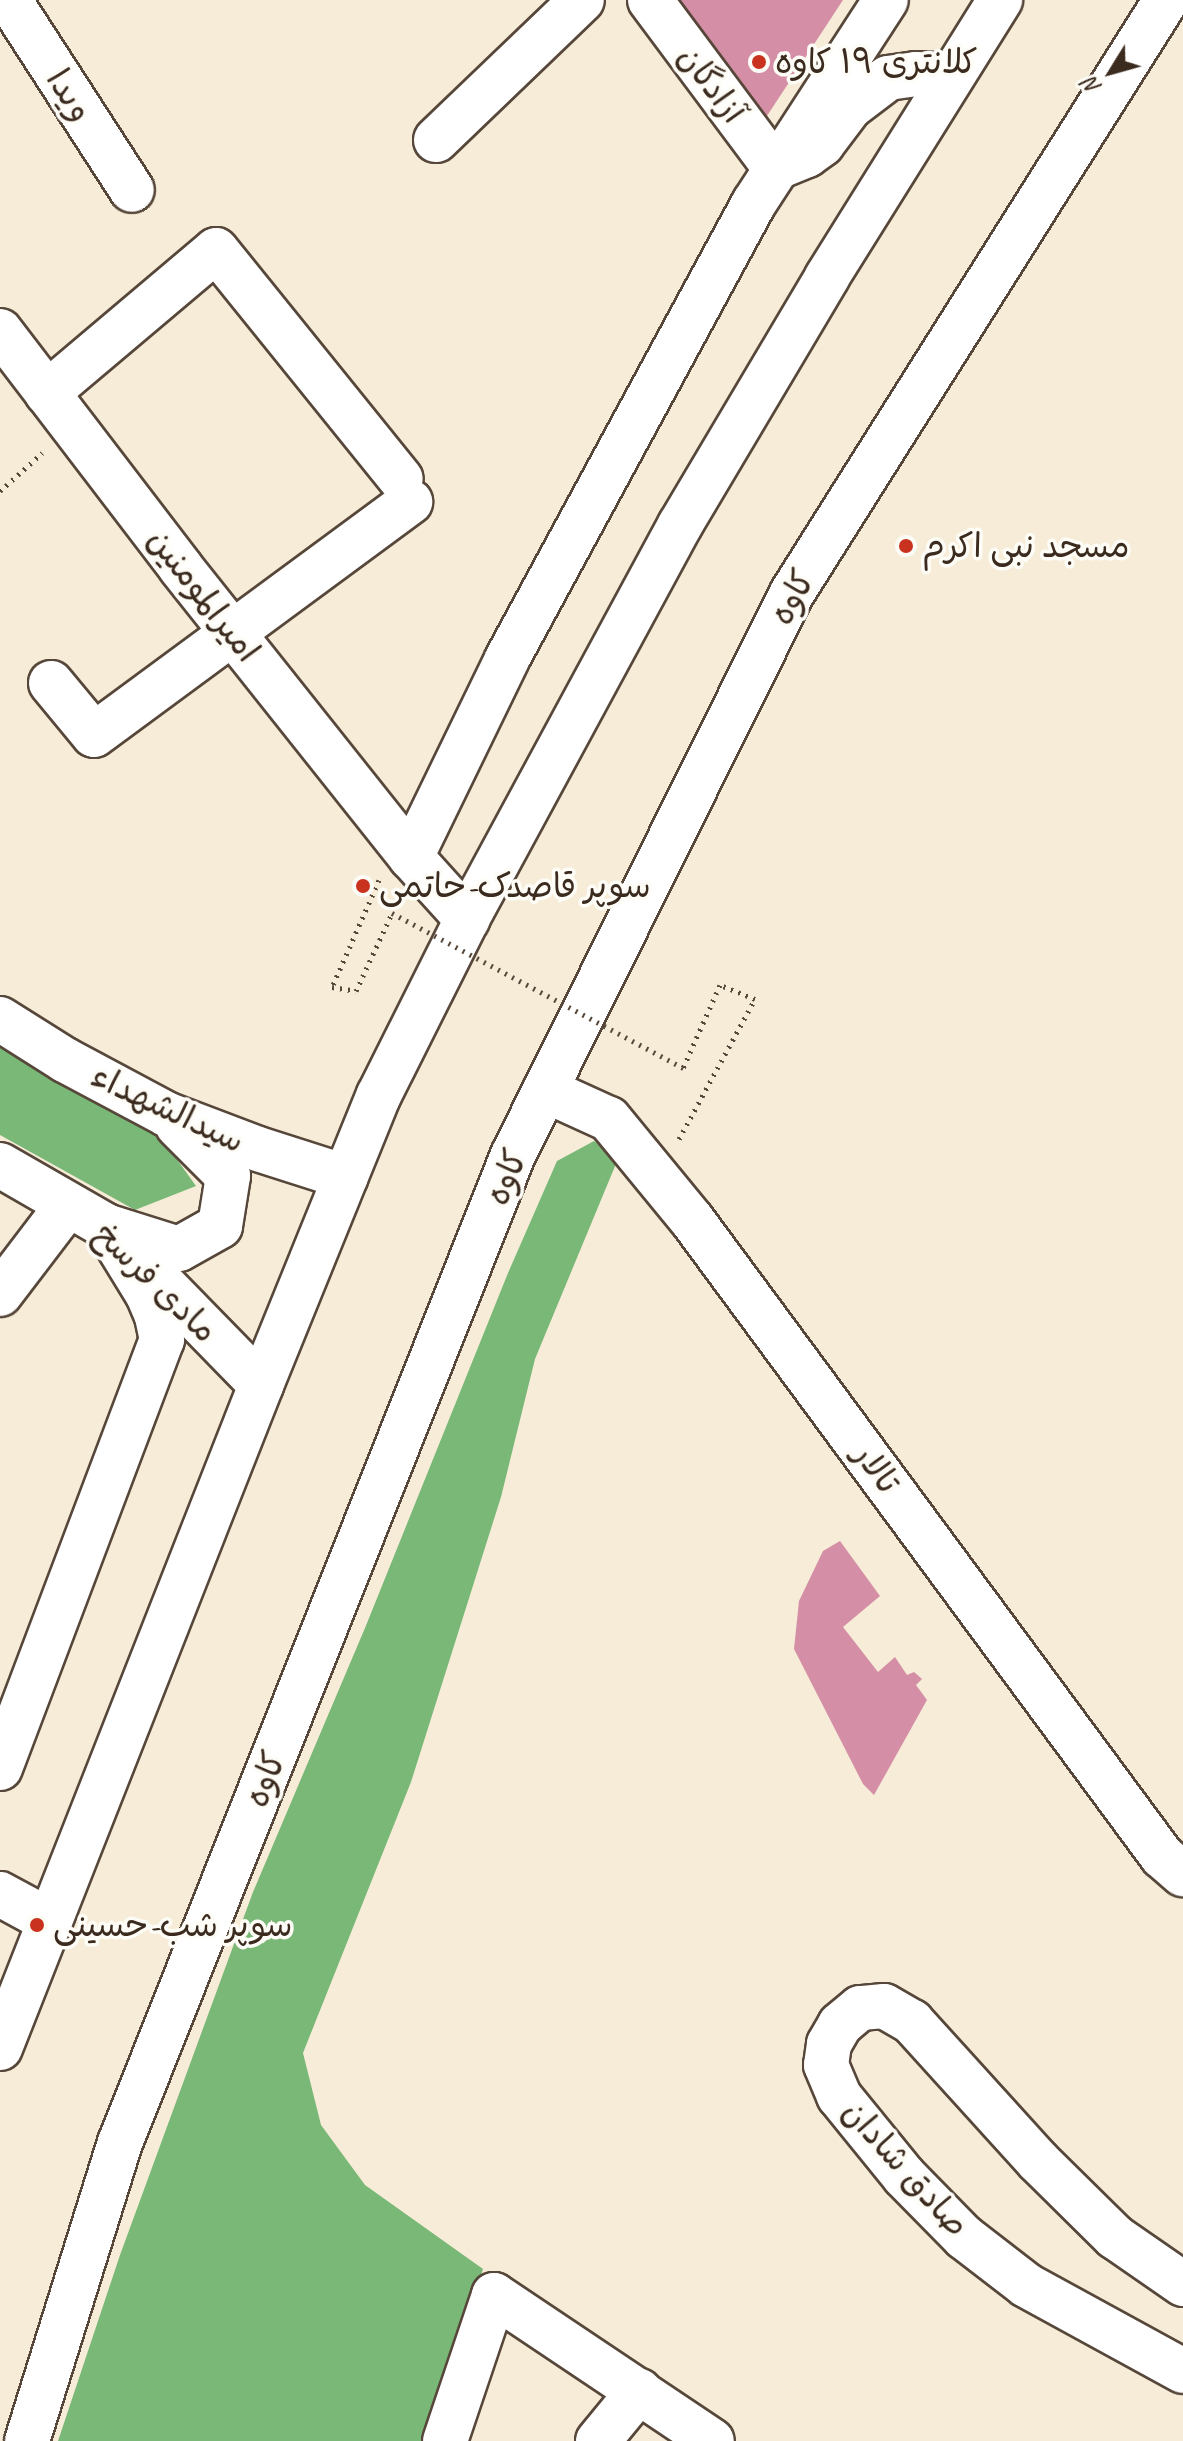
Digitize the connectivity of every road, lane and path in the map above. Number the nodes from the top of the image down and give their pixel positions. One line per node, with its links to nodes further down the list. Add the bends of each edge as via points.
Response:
1 (9, 0): 10 (street, ویدا)
2 (582, 0): 8 (street)
3 (650, 0): 9 (street, آزادگان)
4 (886, 0): 9 (street)
5 (1000, 0): 7 (street)
6 (1167, 13): 19 (street, کاوه, via 792,593)
7 (950, 76): 9 (street, via 888,78 850,107 815,150); 17 (street, via 680,525)
8 (436, 140)
9 (775, 168): 16 (street)
10 (132, 190)
11 (0, 331): 12 (street, امیرالمومنین)
12 (60, 410): 13 (path); 14 (street, امیرالمومنین); 14 (street, via 216,250 405,491)
13 (0, 491)
14 (233, 634): 15 (street, via 94,735); 16 (street, امیرالمومنین)
15 (51, 683)
16 (404, 848): 17 (street, امیرالمومنین); 23 (path, bridge, via 332,987 356,991 392,913 683,1068 720,985 755,999)
17 (467, 919): 22 (street, via 379,1095)
18 (0, 1019): 20 (street, سیدالشهداء)
19 (545, 1090): 23 (street, تالار, via 609,1119); 37 (street, کاوه, via 513,1155 120,2143)
20 (166, 1114): 22 (street, سیدالشهداء); 25 (street, via 228,1176 220,1226 179,1249)
21 (0, 1165): 24 (street, مادی فرسخ)
22 (346, 1177): 27 (street)
23 (658, 1179): 29 (street, تالار, via 1162,1856)
24 (67, 1206): 25 (street, مادی فرسخ); 26 (street)
25 (106, 1226): 27 (street, مادی فرسخ); 28 (street, via 147,1293 162,1340)
26 (0, 1294)
27 (261, 1385): 31 (street)
28 (0, 1768)
29 (1183, 1874)
30 (0, 1894): 31 (street)
31 (50, 1921): 32 (street)
32 (0, 2048)
33 (1183, 2284): 34 (street, صادق شادان, via 1115,2237 912,2022 884,2006 860,2008 840,2025 829,2044 826,2065 839,2096 904,2176 964,2237 1026,2285)
34 (1183, 2371)
35 (639, 2391): 36 (street, via 494,2295); 38 (street); 39 (street)
36 (447, 2440)
37 (27, 2441)
38 (598, 2441)
39 (712, 2441)

